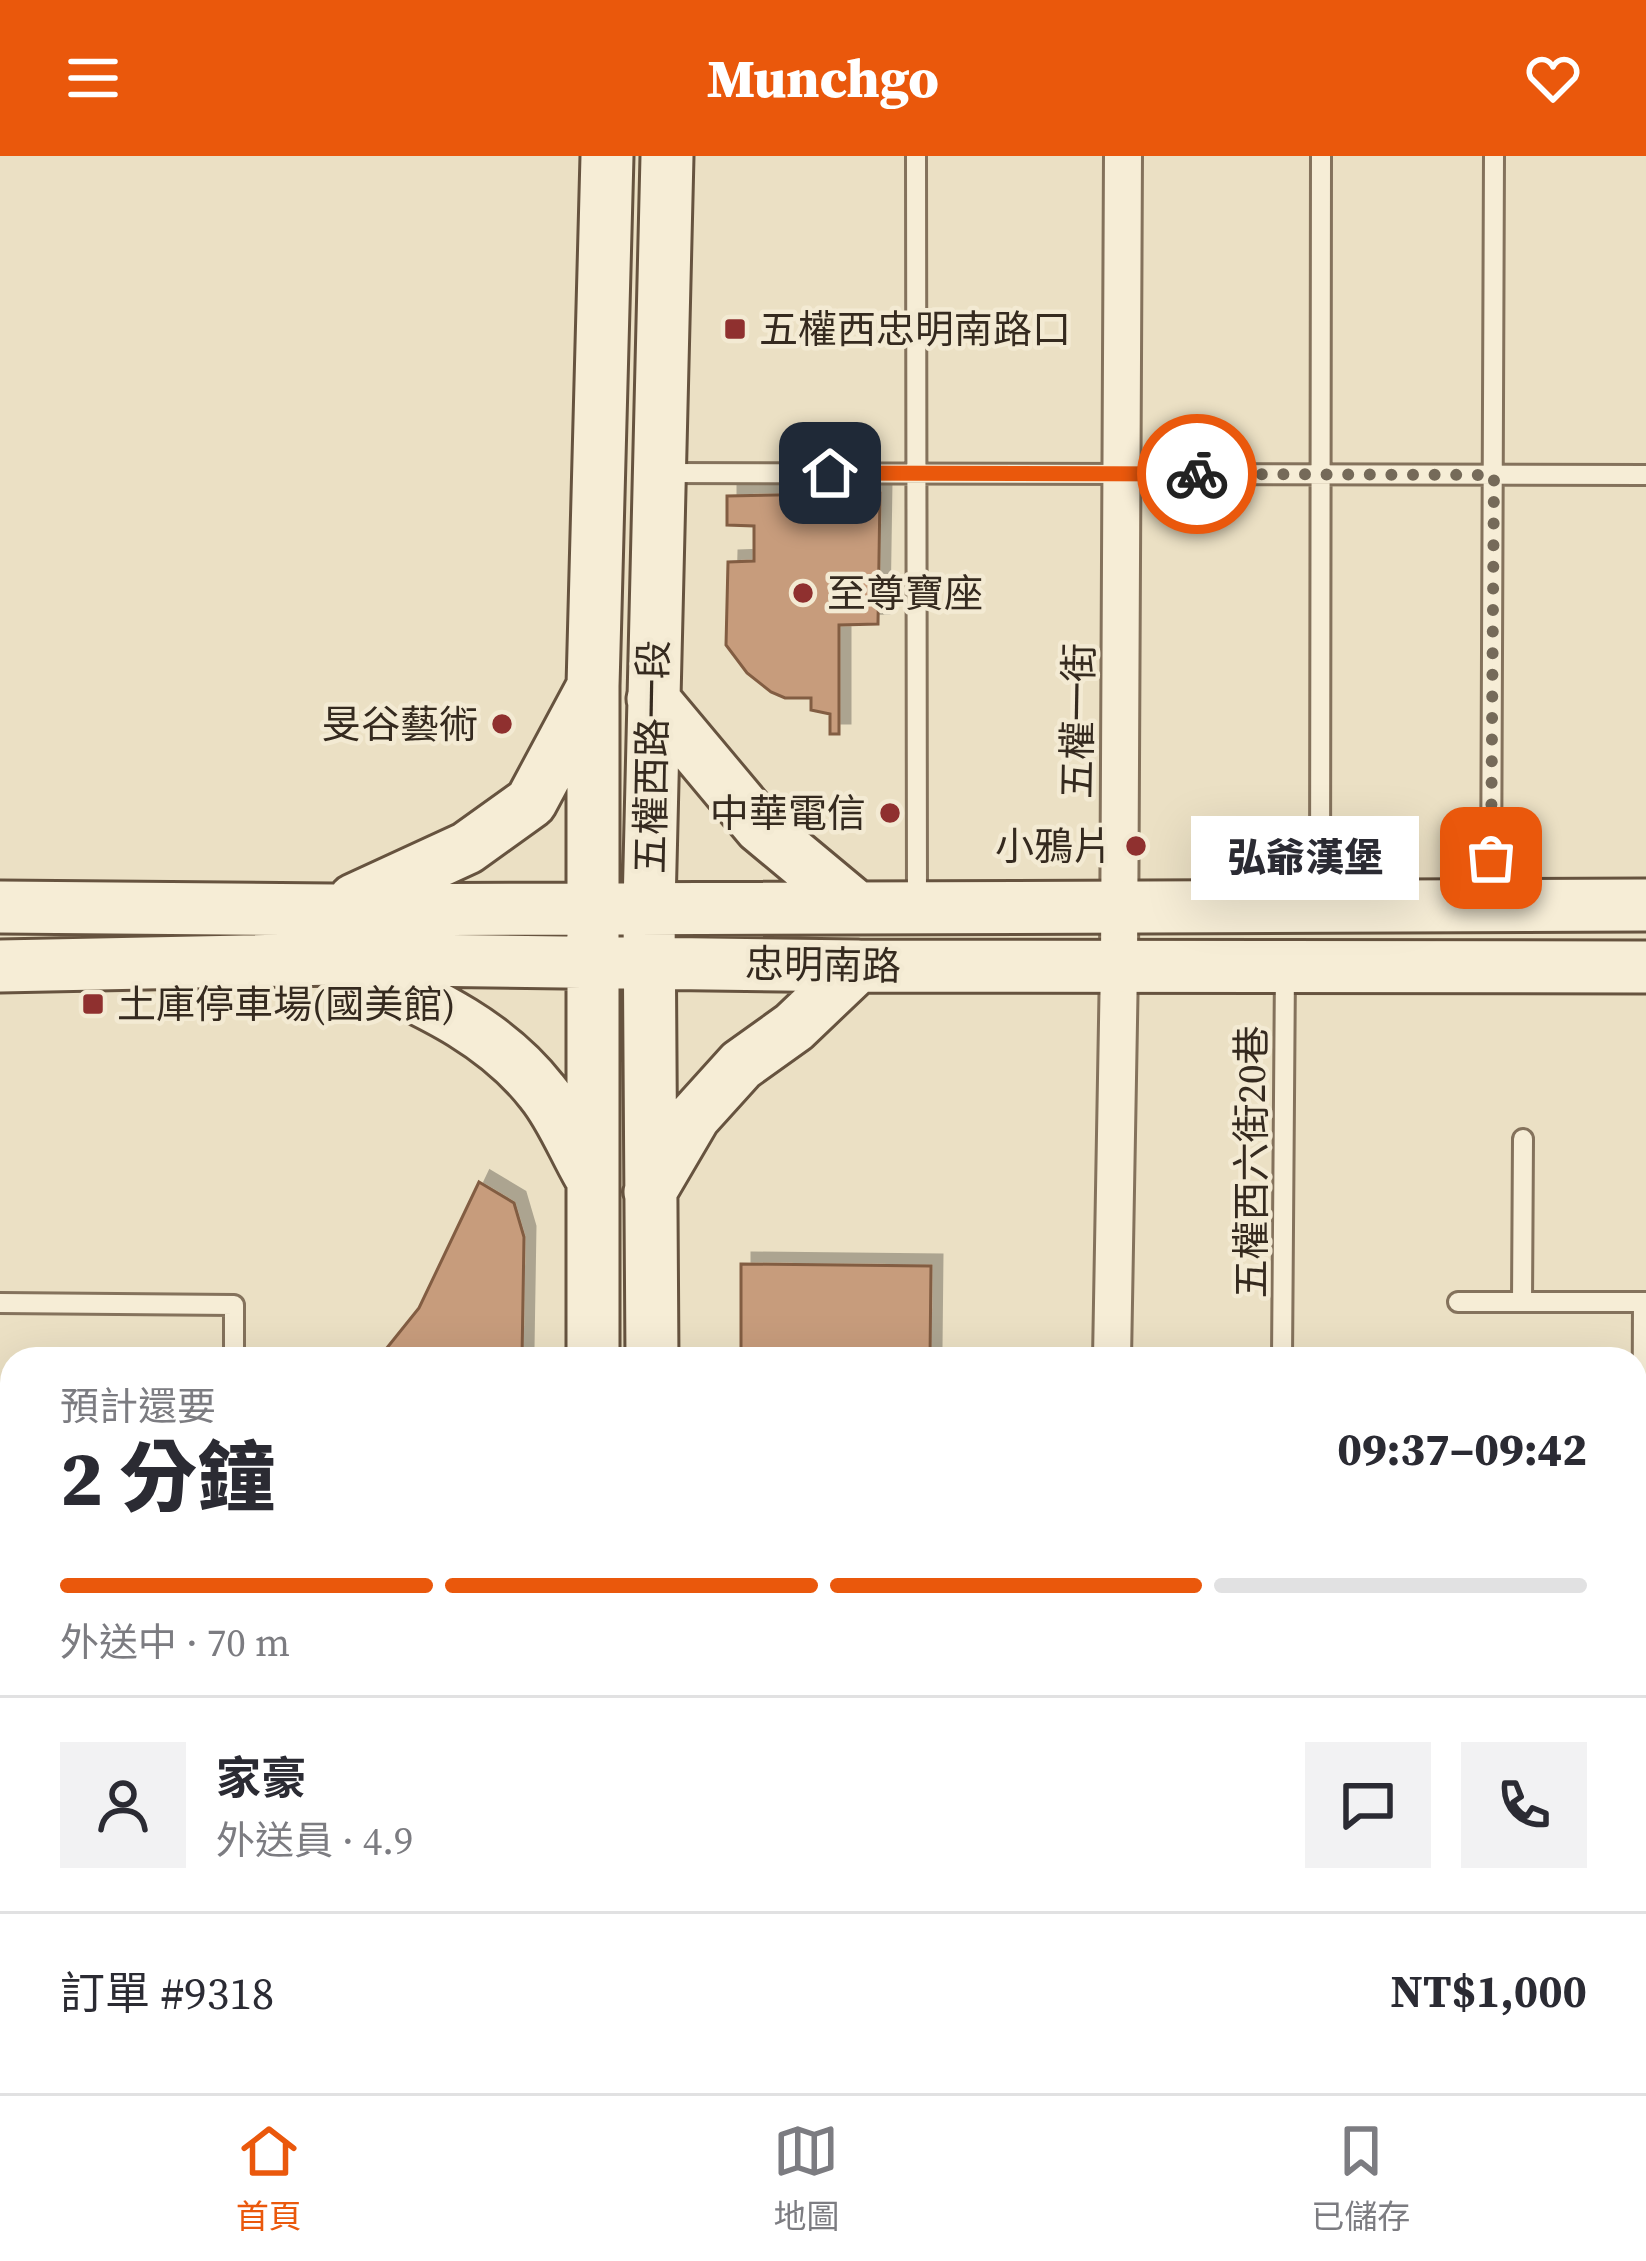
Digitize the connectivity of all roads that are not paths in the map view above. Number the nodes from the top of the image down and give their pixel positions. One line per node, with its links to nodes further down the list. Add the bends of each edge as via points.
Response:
1 (607, 156): 13 (main road, 五權西路一段)
2 (667, 156): 7 (main road, 五權西路一段)
3 (916, 156): 8 (lane)
4 (1123, 156): 9 (street, 五權一街)
5 (1321, 156): 10 (lane)
6 (1494, 156): 11 (lane)
7 (659, 472): 8 (lane); 14 (main road, 五權西路一段)
8 (916, 473): 9 (lane); 16 (lane)
9 (1122, 474): 10 (lane); 22 (street, 五權一街)
10 (1322, 474): 11 (lane); 23 (lane)
11 (1494, 475): 12 (lane); 17 (lane)
12 (1646, 476)
13 (593, 686): 19 (main road, 五權西路一段); 24 (main road, via 531,802)
14 (653, 699): 20 (main road, 五權西路一段); 21 (main road, via 760,827)
15 (1646, 905): 17 (main road, 忠明南路)
16 (917, 906): 21 (main road, 忠明南路); 22 (main road, 忠明南路)
17 (1490, 906): 23 (main road, 忠明南路)
18 (0, 907): 24 (main road, 忠明南路)
19 (593, 907): 20 (main road, 忠明南路); 24 (main road, 忠明南路); 26 (main road, 五權西路一段)
20 (649, 907): 21 (main road, 忠明南路); 25 (main road, 五權西路一段)
21 (856, 907)
22 (1118, 907): 23 (main road, 忠明南路); 29 (street, 五權一街)
23 (1319, 908)
24 (334, 934): 26 (main road, 忠明南路); 27 (main road, 忠明南路); 33 (main road, via 497,1045 544,1093)
25 (651, 962): 26 (main road, 忠明南路); 28 (main road, 忠明南路); 34 (main road, 五權西路一段)
26 (593, 963): 33 (main road, 五權西路一段)
27 (0, 966)
28 (858, 966): 29 (main road, 忠明南路); 34 (main road, via 741,1064 694,1117)
29 (1119, 966): 30 (main road, 忠明南路); 42 (street, 五權一街)
30 (1285, 966): 31 (main road, 忠明南路); 43 (lane, 五權西六街20巷)
31 (1646, 967)
32 (1523, 1139): 36 (lane)
33 (592, 1180): 40 (main road, 五權西路一段)
34 (650, 1192): 41 (main road, 五權西路一段)
35 (1458, 1302): 36 (lane)
36 (1522, 1302): 37 (lane)
37 (1645, 1302): 44 (lane)
38 (0, 1303): 39 (lane, via 234,1305)
39 (234, 1347)
40 (593, 1347)
41 (652, 1347)
42 (1112, 1347)
43 (1282, 1347)
44 (1645, 1347)

